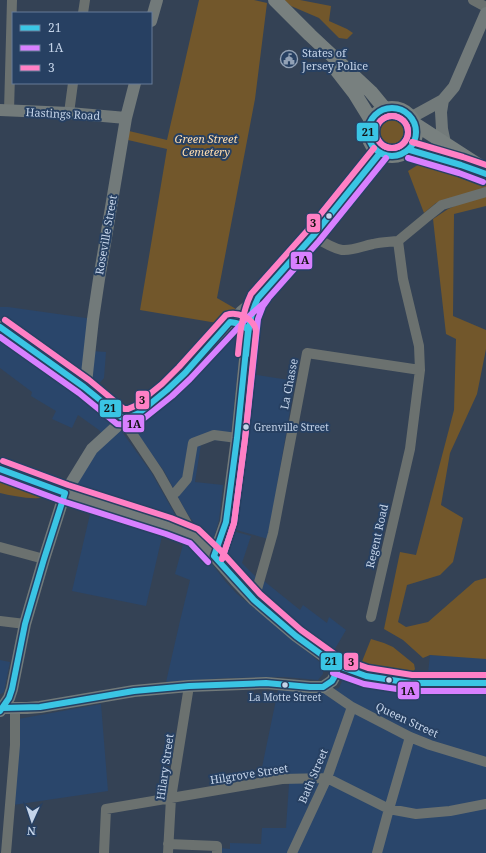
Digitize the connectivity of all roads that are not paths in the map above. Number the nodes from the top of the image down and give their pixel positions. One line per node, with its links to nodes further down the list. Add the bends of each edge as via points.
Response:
1 (12, 0): 15 (street)
2 (85, 0): 7 (street)
3 (156, 0): 9 (main road)
4 (275, 0): 10 (highway)
5 (473, 0): 6 (street)
6 (486, 7)
7 (83, 12)
8 (486, 13): 13 (main road, via 454,87)
9 (152, 18)
10 (310, 35): 14 (highway, via 371,92); 18 (highway, via 355,94)
11 (73, 84): 16 (street)
12 (135, 84): 17 (main road, Roseville Street)
13 (443, 100): 19 (main road); 20 (main road, via 441,112)
14 (385, 109): 18 (highway); 19 (highway, via 399,109 406,112)
15 (5, 110): 16 (main road, Hastings Road)
16 (69, 113): 17 (main road, Hastings Road)
17 (126, 118): 33 (main road, Roseville Street)
18 (371, 120): 22 (highway, via 368,137)
19 (414, 121): 20 (highway); 21 (highway, via 417,132)
20 (445, 143): 23 (highway)
21 (410, 150): 22 (highway, via 392,157); 24 (highway)
22 (380, 153): 26 (main road)
23 (486, 170)
24 (486, 174)
25 (486, 192): 27 (street, via 442,205)
26 (313, 236): 27 (street, via 341,250); 28 (main road)
27 (398, 241): 32 (street, Regent Road, via 403,279 419,346)
28 (258, 298): 29 (main road); 31 (main road)
29 (230, 322): 31 (main road, via 244,325); 34 (main road, via 167,390 138,413)
30 (0, 327): 33 (main road)
31 (248, 330): 35 (main road)
32 (420, 370): 43 (street, La Chasse, via 307,353 273,534); 44 (street, Regent Road, via 410,449)
33 (84, 387): 34 (main road)
34 (120, 418): 37 (main road, via 116,427 92,450); 38 (street)
35 (237, 438): 38 (street, via 214,435 193,443 186,480); 41 (main road, via 226,522)
36 (0, 469): 37 (main road)
37 (65, 493): 39 (main road); 42 (main road)
38 (172, 495): 39 (street)
39 (194, 536): 41 (main road)
40 (0, 547): 42 (street)
41 (214, 556): 43 (main road)
42 (44, 559): 46 (main road)
43 (254, 600): 47 (main road, via 296,636)
44 (371, 617)
45 (0, 621): 46 (street)
46 (25, 624): 52 (main road, via 12,689)
47 (336, 665): 48 (main road, via 366,676 411,684); 50 (main road, via 337,672 332,681)
48 (486, 682)
49 (189, 686): 50 (main road, via 266,683); 52 (main road, via 134,691 40,707); 56 (street, Hilary Street)
50 (323, 687): 51 (street, Queen Street)
51 (352, 707): 53 (street, Queen Street); 55 (street, Bath Street)
52 (4, 708): 60 (street, via 15,745)
53 (410, 737): 54 (street, Queen Street); 58 (street)
54 (486, 762)
55 (327, 778): 56 (street, Hilgrove Street, via 282,779); 58 (street, Hilgrove Street); 63 (street, Bath Street)
56 (172, 798): 59 (street, Hilary Street); 61 (street, Hilgrove Street, via 106,809)
57 (486, 804): 58 (street, Hilgrove Street, via 416,814)
58 (389, 809): 64 (street)
59 (168, 848): 62 (street, via 217,846)
60 (6, 853)
61 (104, 853)
62 (217, 853)
63 (292, 853)
64 (377, 853)

